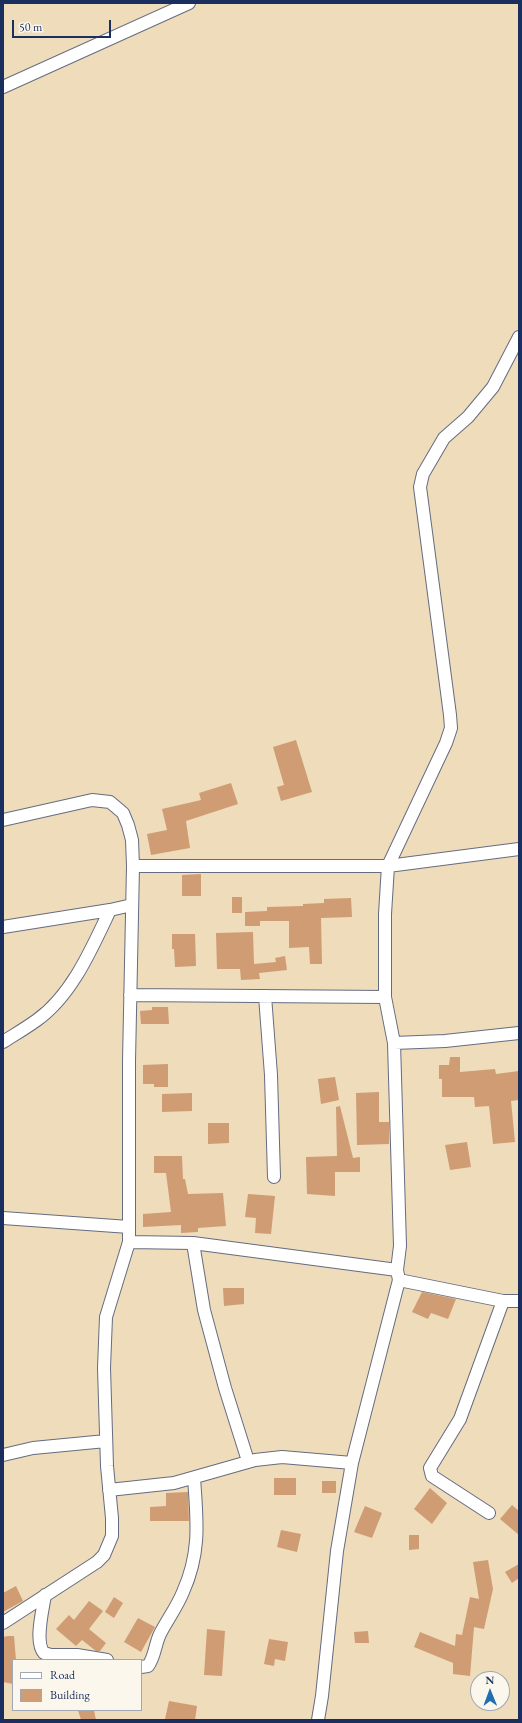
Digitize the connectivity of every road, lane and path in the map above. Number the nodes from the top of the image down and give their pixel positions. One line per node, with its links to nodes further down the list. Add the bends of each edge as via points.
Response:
1 (189, 3): 2 (street)
2 (3, 87)
3 (519, 337): 7 (street, via 493,387 468,417 444,438 423,474 420,488 451,728)
4 (3, 820): 6 (street, via 92,800 110,802 123,813 128,825 132,840)
5 (519, 849): 7 (street)
6 (133, 866): 7 (street); 8 (street)
7 (388, 866): 13 (street)
8 (132, 905): 9 (street); 11 (street)
9 (110, 910): 10 (street); 15 (street, via 67,990 38,1020)
10 (3, 927)
11 (130, 995): 12 (street); 19 (street)
12 (265, 996): 13 (street); 17 (street, via 271,1075)
13 (384, 997): 16 (street)
14 (519, 1032): 16 (street, via 445,1041)
15 (3, 1042)
16 (394, 1043): 22 (street, via 400,1246)
17 (274, 1178)
18 (3, 1218): 19 (street)
19 (129, 1227): 20 (street)
20 (129, 1242): 21 (street); 25 (street, via 106,1317)
21 (193, 1243): 22 (street); 27 (street, via 206,1317)
22 (398, 1275): 23 (street); 28 (street)
23 (503, 1301): 24 (street); 31 (street, via 460,1419 430,1468 432,1476)
24 (519, 1301)
25 (106, 1441): 26 (street, via 33,1448); 30 (street)
26 (3, 1454)
27 (248, 1461): 28 (street, via 282,1457); 29 (street)
28 (352, 1463): 36 (street, via 338,1551)
29 (194, 1478): 30 (street, via 174,1483); 35 (street, via 198,1529 191,1572 184,1592 160,1634 152,1661 148,1666)
30 (110, 1490): 32 (street, via 112,1536 104,1555 87,1570)
31 (489, 1513)
32 (45, 1595): 33 (street); 34 (street, via 40,1635 44,1653)
33 (3, 1623)
34 (101, 1659)
35 (142, 1667)
36 (318, 1720)

